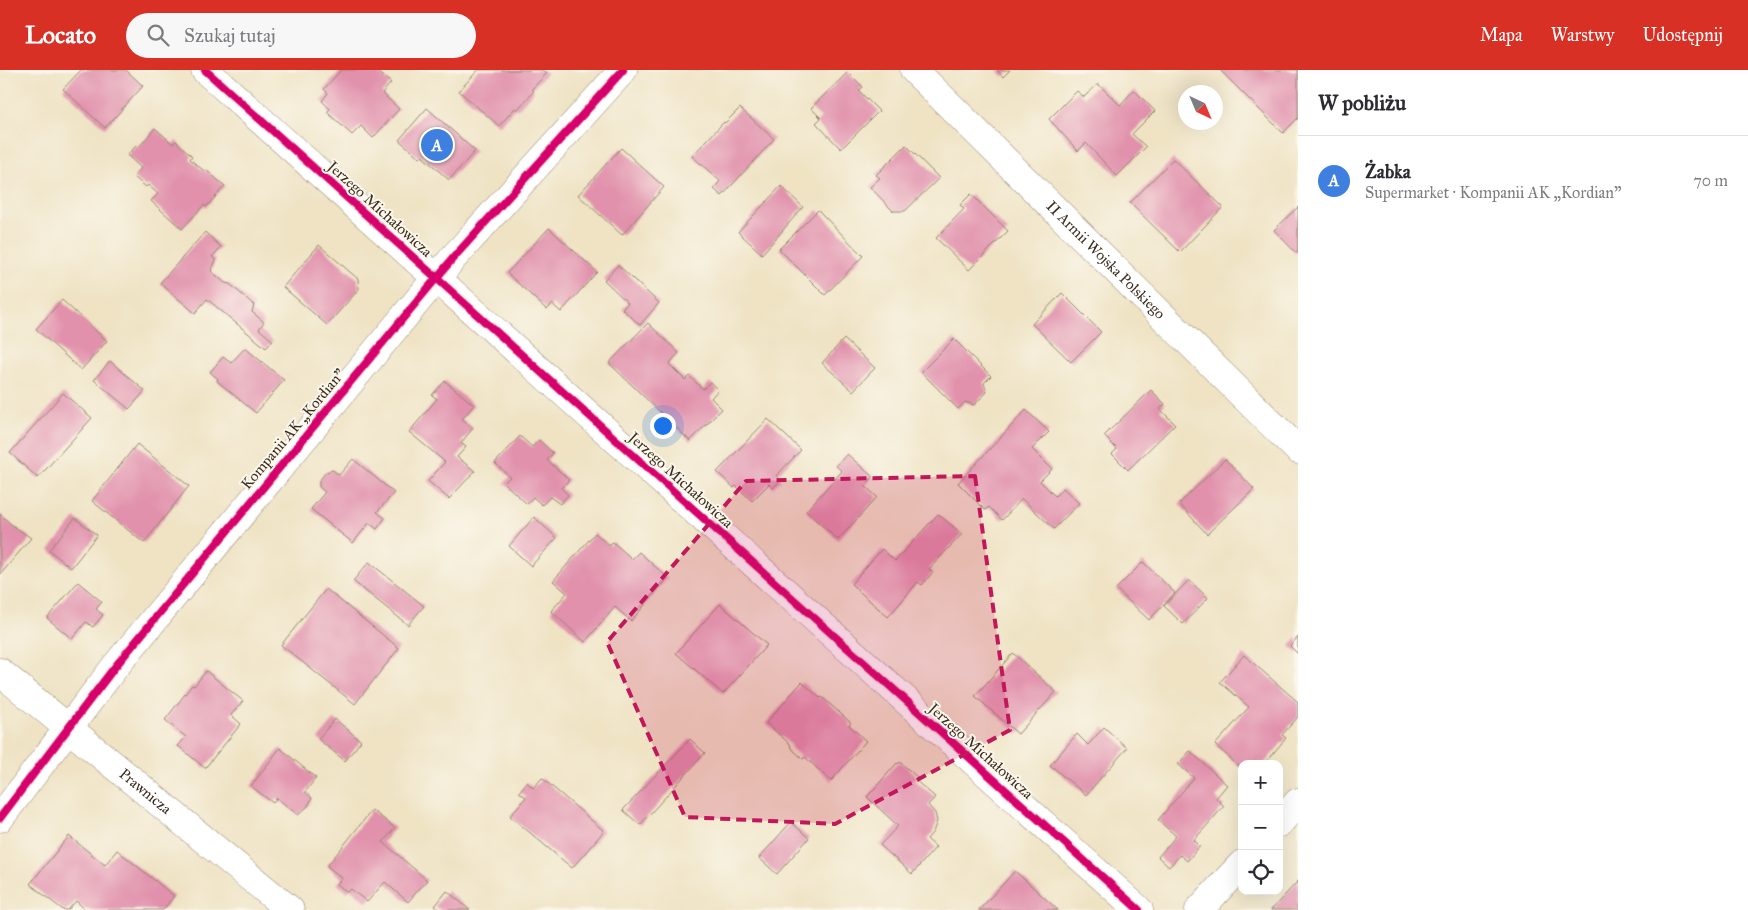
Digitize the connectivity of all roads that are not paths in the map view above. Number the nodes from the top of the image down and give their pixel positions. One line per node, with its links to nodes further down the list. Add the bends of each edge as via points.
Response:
1 (205, 70): 4 (street, Jerzego Michałowicza)
2 (623, 70): 4 (street, Kompanii AK „Kordian”)
3 (914, 70): 5 (street, II Armii Wojska Polskiego)
4 (436, 278): 7 (street, Kompanii AK „Kordian”); 13 (street, Jerzego Michałowicza)
5 (1298, 450)
6 (0, 672): 7 (street, Prawnicza)
7 (67, 728): 9 (street, Kompanii AK „Kordian”); 12 (street, Prawnicza)
8 (1298, 802): 10 (street)
9 (0, 818)
10 (1283, 819)
11 (1238, 868): 14 (street)
12 (290, 910)
13 (1139, 910)
14 (1200, 910)

